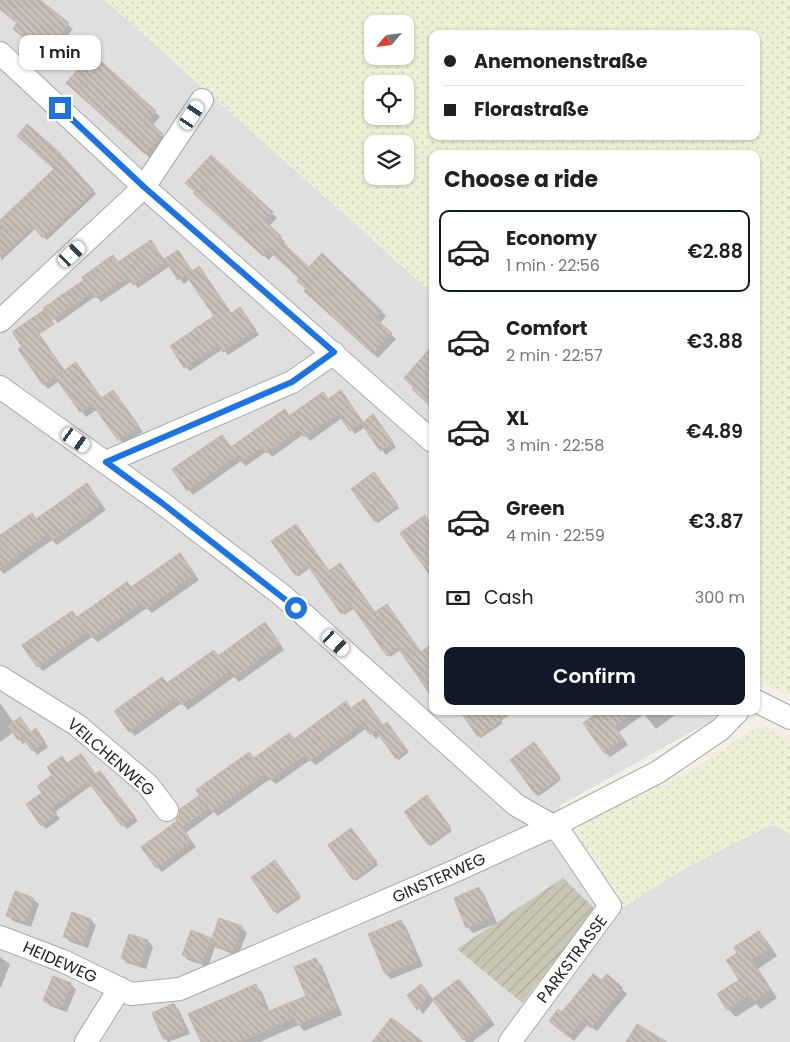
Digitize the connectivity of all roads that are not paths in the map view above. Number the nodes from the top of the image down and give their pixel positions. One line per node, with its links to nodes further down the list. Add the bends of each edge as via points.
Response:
1 (0, 53): 3 (street)
2 (202, 100): 3 (street)
3 (144, 187): 4 (street); 5 (street)
4 (0, 321)
5 (334, 352): 7 (street); 8 (street, via 292,382)
6 (0, 387): 8 (street)
7 (429, 438)
8 (106, 462): 14 (street, via 284,596 516,805)
9 (0, 677): 13 (street, VEILCHENWEG, via 77,724 148,785)
10 (760, 703): 12 (street)
11 (734, 715): 14 (street, GINSTERWEG, via 721,729 658,772)
12 (790, 718)
13 (167, 810)
14 (553, 826): 16 (street, GINSTERWEG, via 180,989 131,994); 18 (street, PARKSTRASSE, via 610,906)
15 (0, 937): 16 (street, HEIDEWEG, via 63,961)
16 (120, 988): 17 (street)
17 (86, 1042)
18 (510, 1042)

